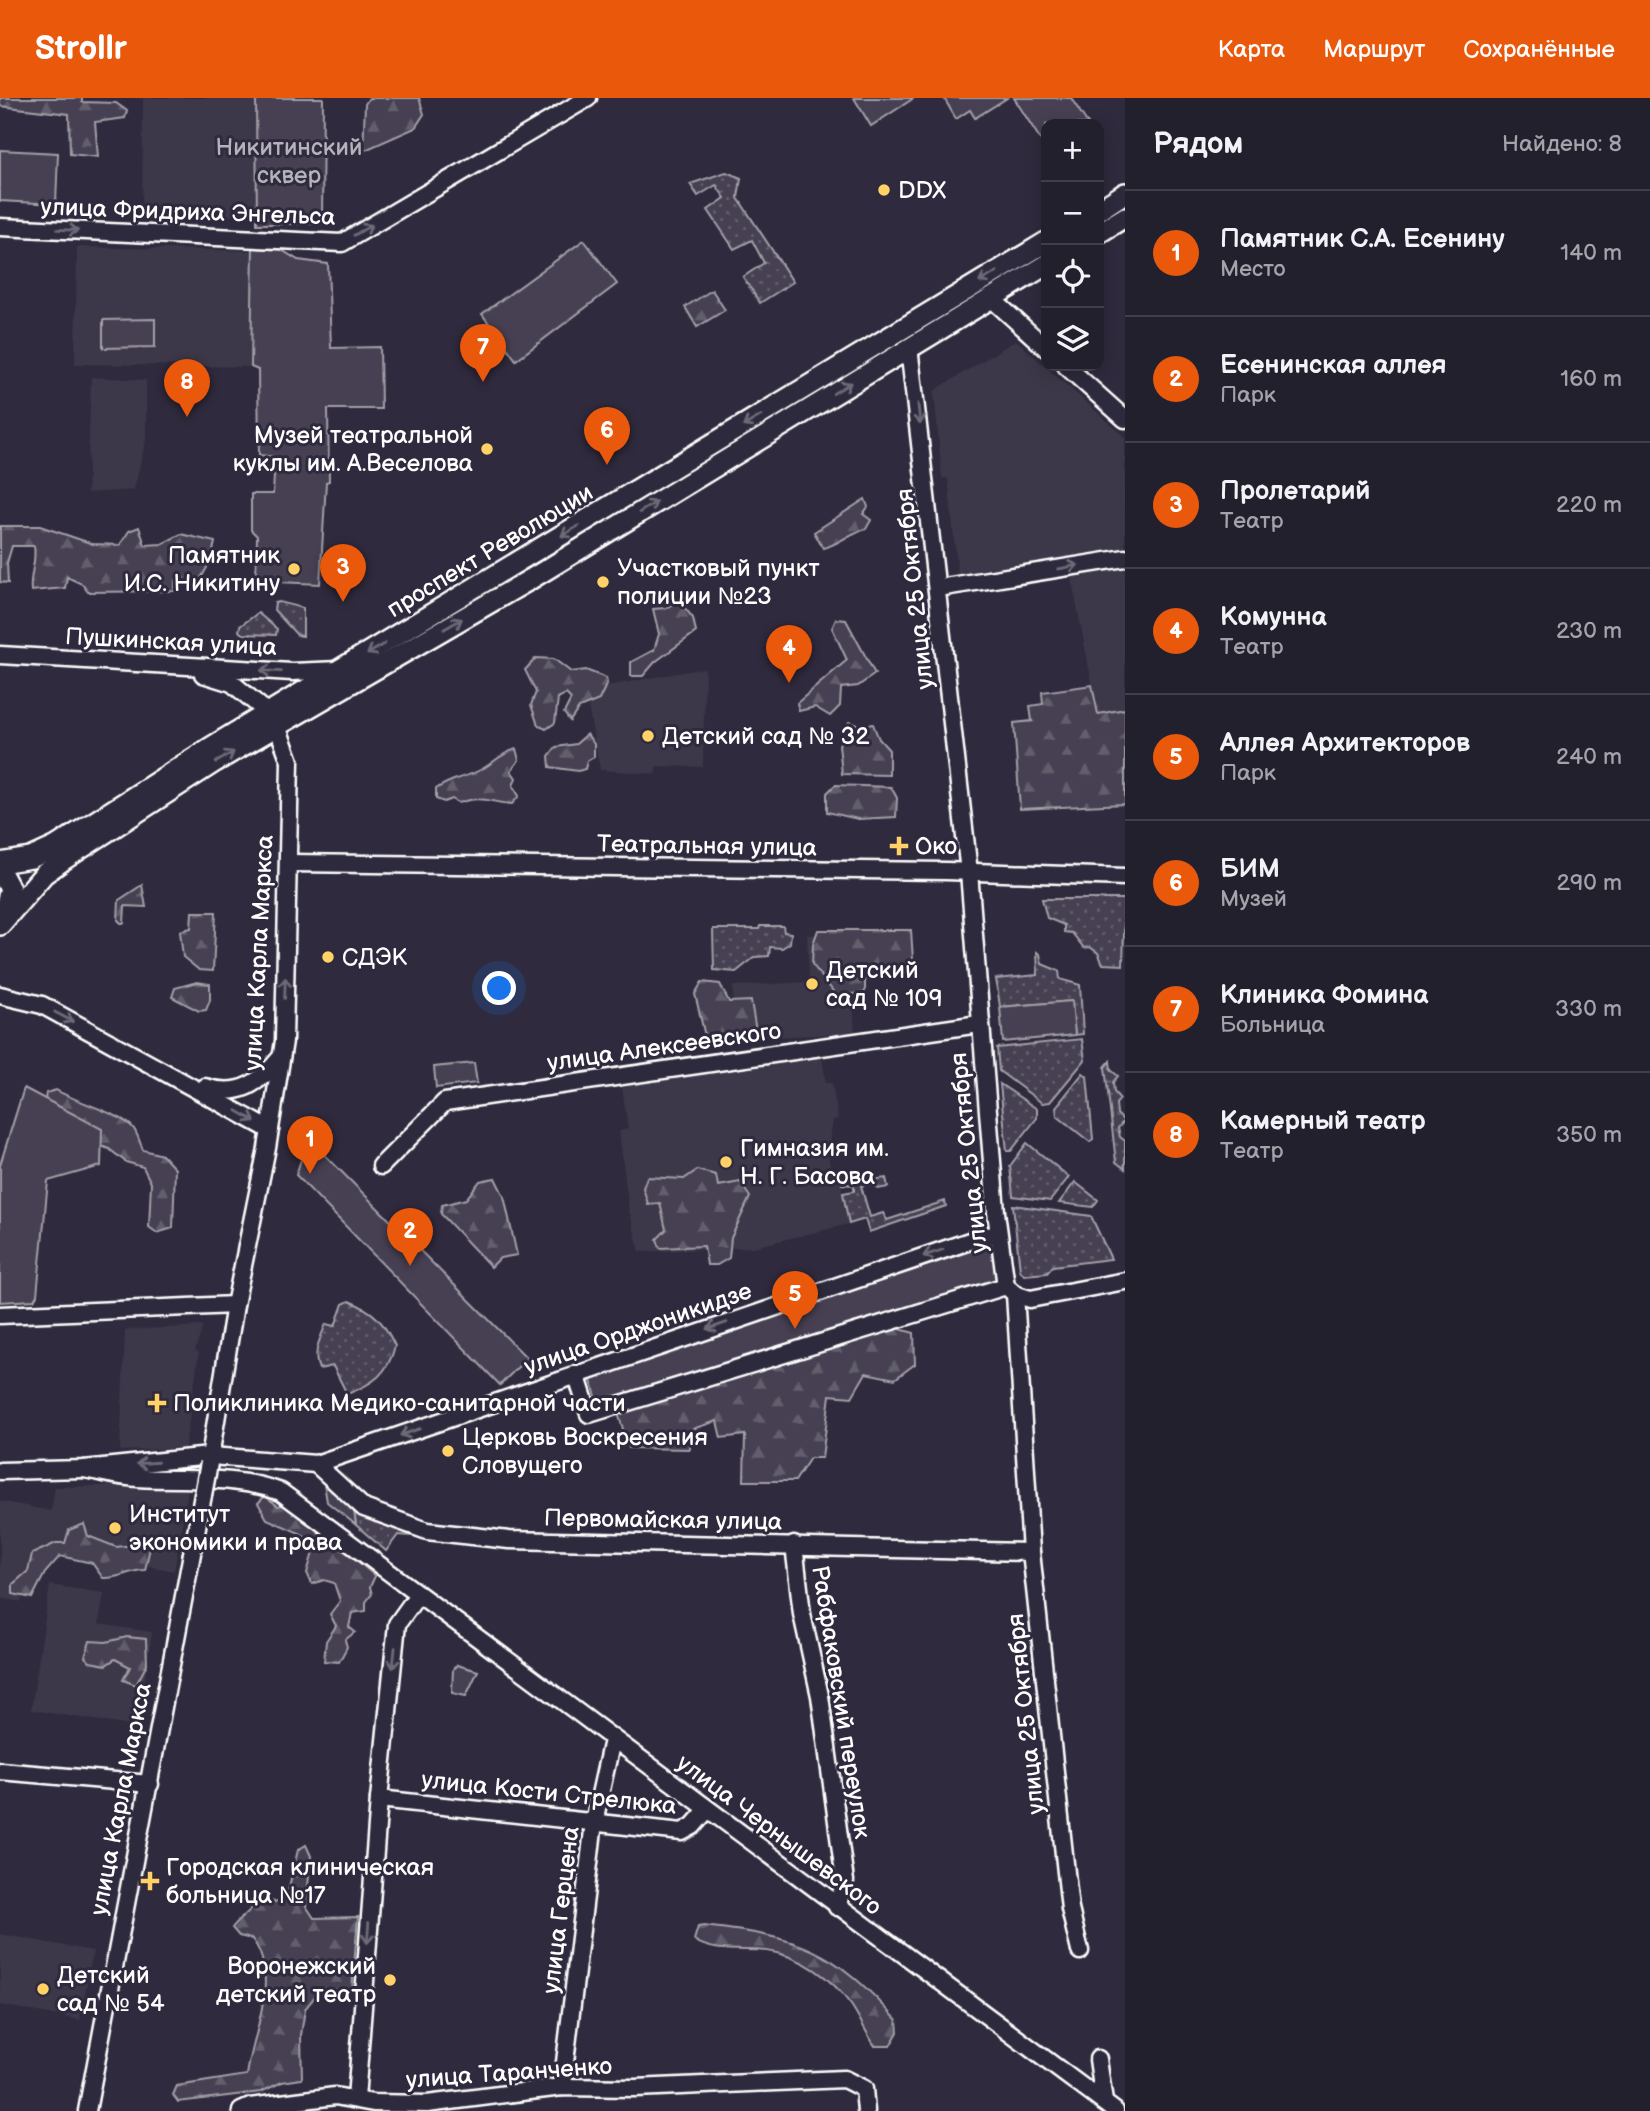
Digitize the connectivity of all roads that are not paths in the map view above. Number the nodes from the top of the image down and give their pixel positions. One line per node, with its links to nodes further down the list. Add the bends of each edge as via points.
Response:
1 (588, 98): 5 (street, улица Фридриха Энгельса, one-way to 1, via 342,243)
2 (1125, 193): 3 (main road)
3 (1104, 207)
4 (1125, 217): 6 (main road)
5 (0, 227)
6 (1104, 230)
7 (1042, 245): 10 (main road, проспект Революции, one-way to 10)
8 (1041, 268): 9 (main road, проспект Революции)
9 (991, 298): 10 (main road, проспект Революции); 11 (street)
10 (905, 339): 15 (street, улица 25 Октября, one-way to 15); 18 (main road, проспект Революции, one-way to 18); 19 (main road, проспект Революции, one-way to 10, via 531,579)
11 (1041, 343)
12 (1072, 371): 13 (street)
13 (1125, 419)
14 (1125, 558): 15 (street, one-way to 14)
15 (938, 588): 23 (street, улица 25 Октября)
16 (0, 655): 17 (street, Пушкинская улица)
17 (180, 666): 18 (street, Пушкинская улица, one-way to 17); 19 (street, улица Карла Маркса, via 232,683)
18 (339, 670): 19 (main road, проспект Революции)
19 (273, 719): 20 (main road, проспект Революции, via 55,848 31,859); 21 (street, улица Карла Маркса, via 290,761); 25 (main road, проспект Революции, one-way to 19, via 44,874)
20 (0, 863)
21 (289, 863): 23 (street, Театральная улица); 28 (street, улица Карла Маркса, one-way to 21)
22 (0, 870): 25 (main road, via 10,890)
23 (969, 872): 24 (street, Театральная улица); 27 (street, улица 25 Октября)
24 (1125, 877)
25 (0, 924)
26 (0, 995): 29 (street, one-way to 29, via 42,1005)
27 (979, 1024): 31 (street, улица Алексеевского, via 444,1102); 32 (street, улица 25 Октября)
28 (282, 1057): 29 (street, via 249,1088 220,1091); 30 (street, улица Карла Маркса)
29 (179, 1078): 30 (street, one-way to 30)
30 (270, 1130): 35 (street, улица Карла Маркса)
31 (381, 1166)
32 (999, 1235): 34 (street, улица 25 Октября); 37 (street, улица Орджоникидзе, one-way to 37, via 984,1236)
33 (1125, 1281): 34 (street, via 1030,1299)
34 (1011, 1290): 37 (street, via 589,1414); 43 (street, улица 25 Октября)
35 (235, 1305): 36 (street); 38 (street, улица Карла Маркса)
36 (0, 1315)
37 (576, 1374): 39 (street, улица Орджоникидзе, one-way to 39)
38 (209, 1460): 39 (street, улица Орджоникидзе); 40 (street, улица Орджоникидзе, one-way to 40); 47 (street, улица Карла Маркса, bridge)
39 (316, 1464): 42 (street, Первомайская улица, via 364,1508 427,1531 509,1540)
40 (84, 1469): 41 (street, улица Орджоникидзе); 44 (street, улица Чернышевского, via 135,1478 251,1481 281,1492)
41 (0, 1471)
42 (794, 1545): 43 (street, Первомайская улица); 51 (street, Рабфаковский переулок, via 845,1881)
43 (1031, 1552): 52 (street, улица 25 Октября, via 1070,1909)
44 (417, 1596): 45 (street, улица Чернышевского); 48 (street, one-way to 48, via 397,1625)
45 (612, 1740): 49 (street, улица Чернышевского); 50 (street, улица Герцена)
46 (0, 1771): 47 (street)
47 (150, 1784): 58 (street, улица Карла Маркса)
48 (379, 1799): 50 (street, улица Кости Стрелюка); 55 (street, one-way to 55)
49 (708, 1811): 50 (street, улица Кости Стрелюка, via 682,1832); 51 (street, улица Чернышевского)
50 (594, 1822): 54 (street, улица Герцена)
51 (837, 1907): 57 (street, улица Чернышевского)
52 (1080, 1951)
53 (1098, 2059): 57 (street)
54 (562, 2087): 56 (street, улица Таранченко); 60 (street, улица Таранченко, via 844,2079 864,2088)
55 (356, 2099): 56 (street, улица Таранченко); 59 (street, улица Таранченко, via 335,2096)
56 (432, 2107)
57 (1110, 2107)
58 (87, 2111)
59 (241, 2111)
60 (866, 2111)

